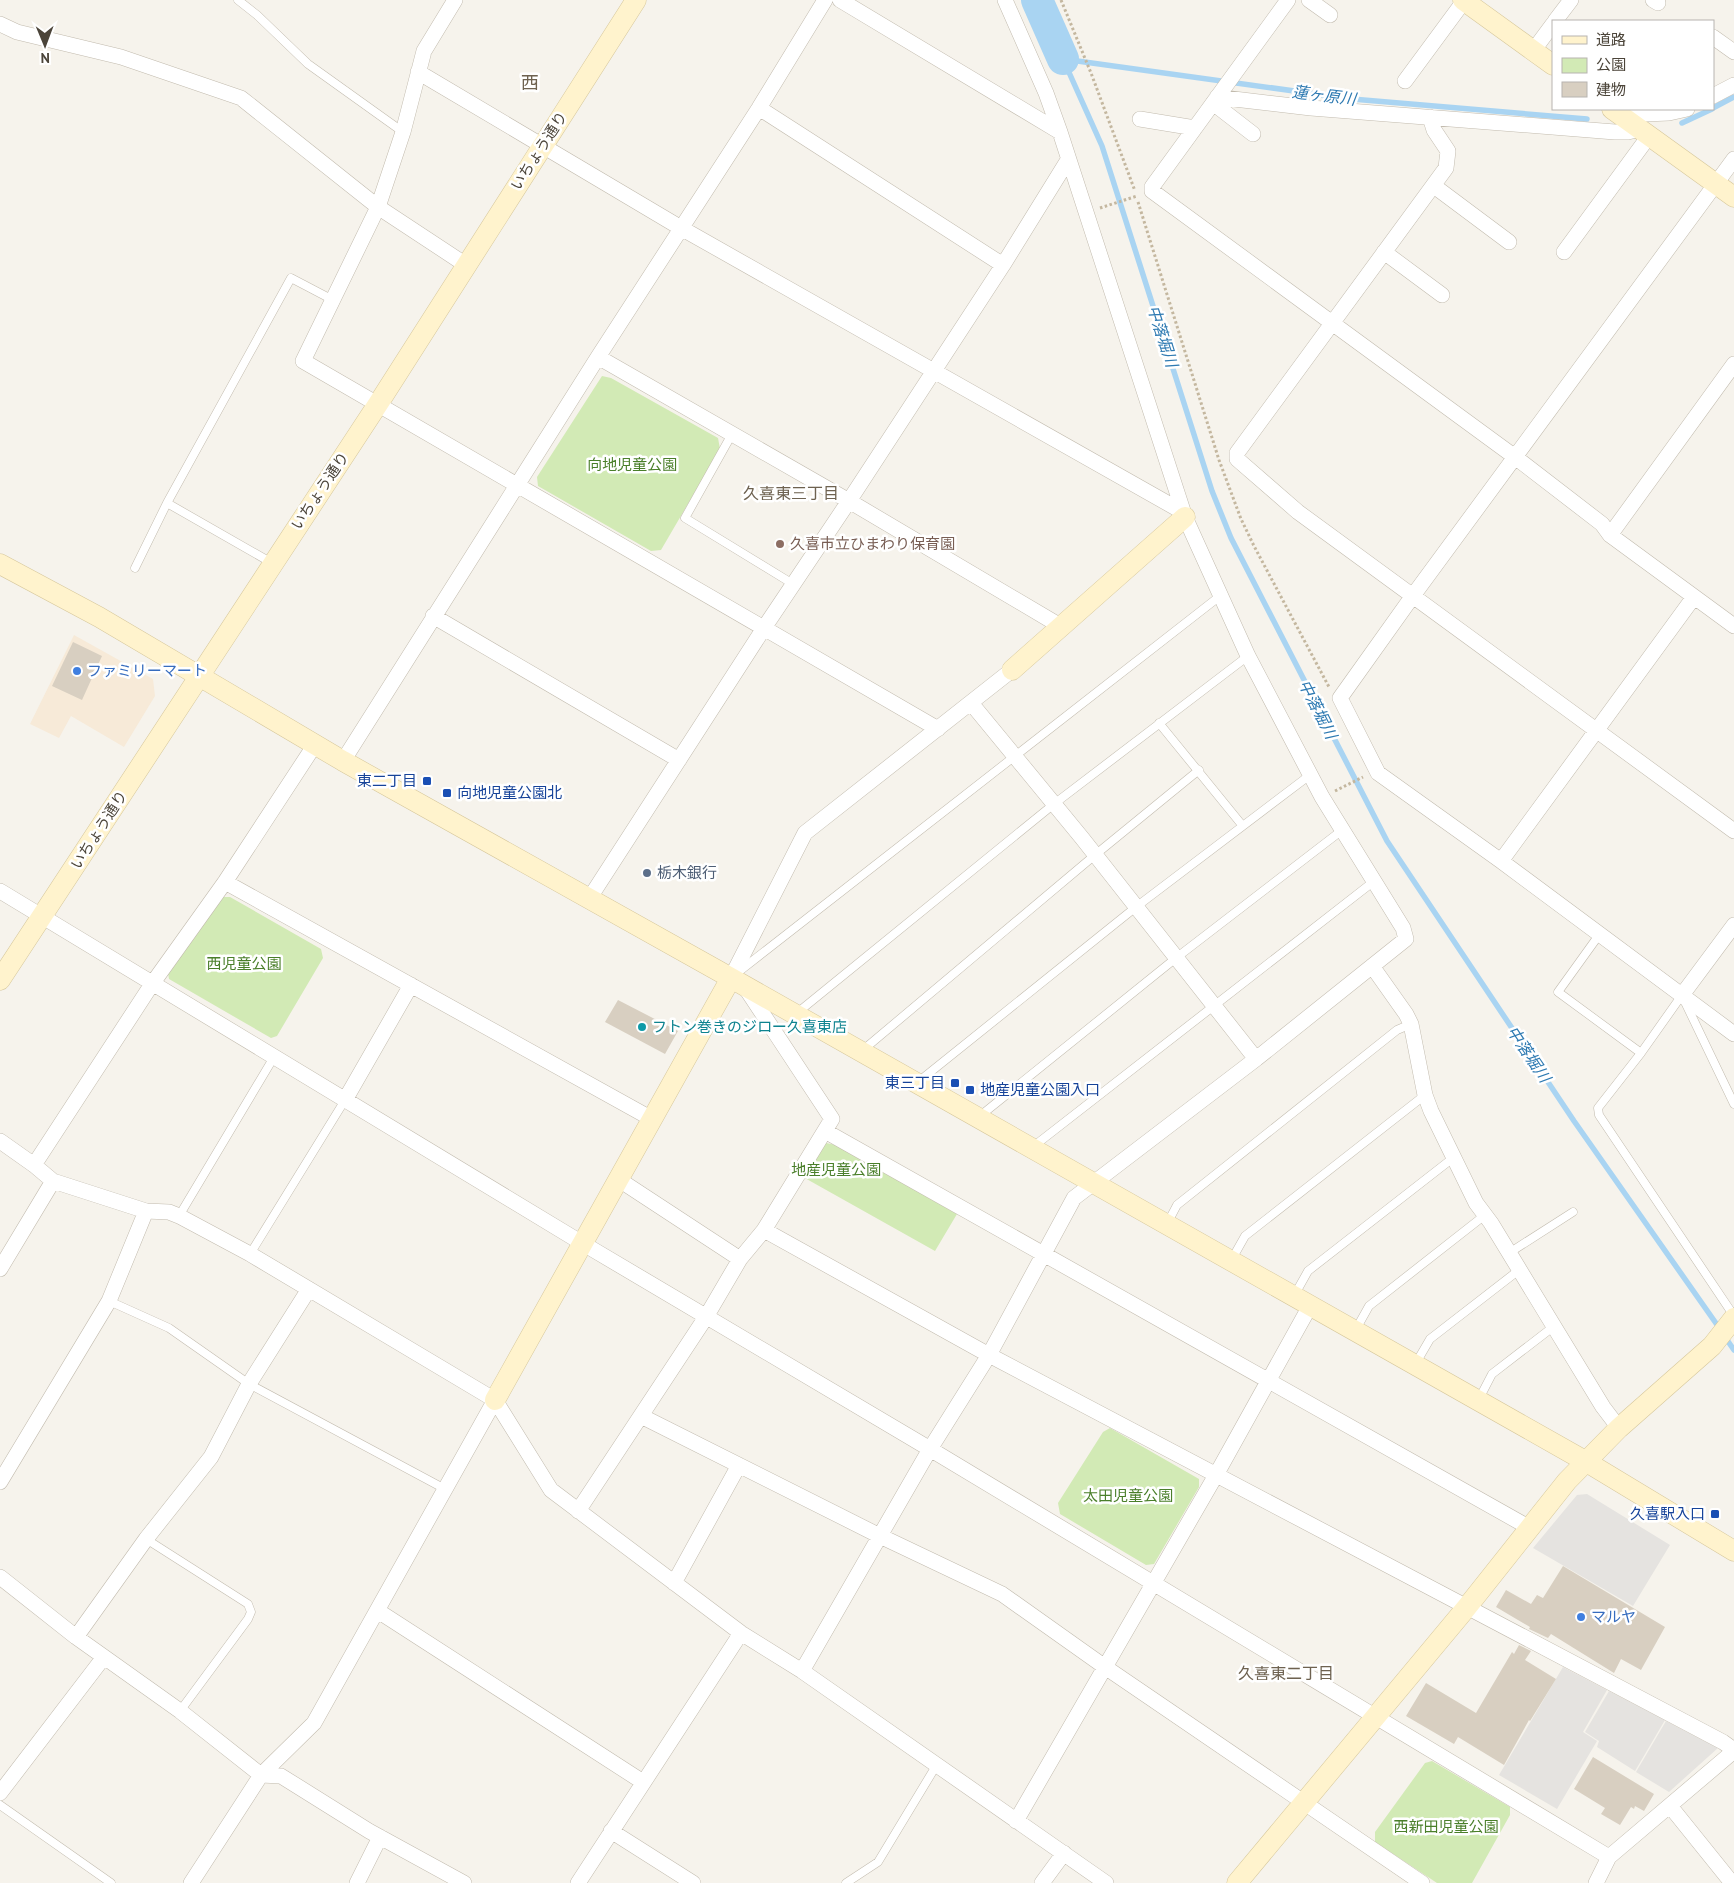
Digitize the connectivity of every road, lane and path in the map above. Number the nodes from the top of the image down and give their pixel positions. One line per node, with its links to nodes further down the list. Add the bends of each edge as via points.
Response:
1 (238, 0): 31 (lane, via 308,64)
2 (455, 0): 20 (street, via 424,52)
3 (636, 0): 35 (street, いちょう通り)
4 (825, 0): 25 (street)
5 (840, 0): 32 (street)
6 (1005, 0): 32 (street)
7 (1061, 0): 78 (path, via 1135,192 1218,460 1240,518 1333,693)
8 (1288, 0): 24 (street)
9 (1309, 0): 12 (street)
10 (1463, 0): 17 (street); 21 (street)
11 (1571, 0): 13 (street)
12 (1330, 15)
13 (1556, 20)
14 (0, 24): 42 (street, via 17,32 121,57 241,98)
15 (1552, 25): 17 (street)
16 (1714, 38): 18 (street)
17 (1533, 51): 19 (street)
18 (1734, 52)
19 (1552, 64)
20 (418, 72): 31 (street); 35 (street)
21 (1405, 81)
22 (1734, 85): 23 (street)
23 (1714, 95)
24 (1217, 97): 28 (street); 30 (street); 34 (street)
25 (759, 108): 44 (street); 49 (street)
26 (1683, 110): 27 (street, via 1669,113)
27 (1616, 112): 33 (street)
28 (1430, 117): 33 (street); 39 (street, via 1434,130 1448,151 1446,168)
29 (1140, 119): 30 (street)
30 (1195, 128): 52 (street, via 1152,191)
31 (403, 132): 42 (street)
32 (1060, 132): 37 (street)
33 (1644, 132): 38 (street); 47 (street)
34 (1253, 134)
35 (542, 146): 44 (street); 48 (street, いちょう通り)
36 (1734, 159): 38 (street)
37 (1068, 160): 49 (street); 62 (street)
38 (1716, 184): 41 (street); 58 (street)
39 (1434, 186): 45 (street); 46 (street)
40 (1134, 197): 43 (path)
41 (1734, 197)
42 (378, 207): 48 (street); 51 (street)
43 (1100, 208)
44 (681, 228): 53 (street); 55 (street)
45 (1509, 242)
46 (1384, 252): 50 (street); 52 (street)
47 (1564, 252)
48 (466, 265): 56 (street, いちょう通り)
49 (1003, 265): 55 (street)
50 (1442, 295)
51 (333, 300): 56 (street, via 303,361); 61 (lane, via 291,278)
52 (1332, 323): 58 (street); 69 (street, via 1237,458 1298,512)
53 (598, 357): 57 (street); 59 (street)
54 (1734, 364): 63 (street)
55 (932, 371): 60 (street); 62 (street)
56 (378, 404): 59 (street); 64 (street, いちょう通り)
57 (732, 434): 60 (street); 67 (lane, via 685,518)
58 (1515, 457): 63 (street, via 1602,524); 69 (street)
59 (516, 486): 71 (street); 74 (street)
60 (848, 501): 67 (street); 73 (street)
61 (167, 503): 64 (lane); 66 (lane)
62 (1184, 515): 68 (street); 73 (street)
63 (1610, 535): 70 (street)
64 (272, 563): 77 (street, いちょう通り)
65 (0, 564): 77 (street)
66 (135, 568)
67 (793, 584): 74 (street)
68 (1220, 596): 75 (street); 84 (lane)
69 (1412, 597): 78 (street); 82 (street)
70 (1694, 597): 72 (street); 82 (street)
71 (433, 616): 85 (street); 86 (street)
72 (1734, 626)
73 (1062, 627): 76 (street)
74 (764, 628): 81 (street); 85 (street)
75 (1248, 656): 80 (lane); 89 (street)
76 (1012, 670): 79 (street)
77 (200, 676): 83 (street); 102 (street, いちょう通り)
78 (1340, 698): 96 (street, via 1378,773)
79 (971, 703): 81 (street); 84 (street)
80 (1159, 722): 87 (lane); 91 (lane)
81 (938, 729): 108 (street, via 805,833)
82 (1596, 730): 94 (street); 96 (street)
83 (316, 744): 86 (street); 97 (street)
84 (1016, 757): 91 (street); 108 (lane)
85 (679, 760): 100 (street)
86 (343, 761): 100 (street)
87 (1199, 770): 92 (lane); 95 (lane)
88 (1369, 774): 90 (path)
89 (1310, 775): 92 (lane); 93 (street)
90 (1341, 788)
91 (1054, 804): 95 (street); 113 (lane)
92 (1242, 825): 101 (lane)
93 (1341, 831): 98 (street); 105 (lane)
94 (1734, 831)
95 (1095, 854): 101 (street); 116 (lane)
96 (1501, 861): 104 (street)
97 (225, 882): 109 (street); 110 (street)
98 (1374, 882): 106 (street, via 1406,939); 112 (lane)
99 (0, 891): 102 (street)
100 (589, 899): 108 (street)
101 (1136, 907): 105 (street); 120 (lane)
102 (42, 917): 107 (street, いちょう通り); 109 (street)
103 (1734, 925): 111 (street)
104 (1600, 935): 111 (street); 117 (lane, via 1558,992)
105 (1176, 958): 112 (street); 124 (lane)
106 (1372, 966): 114 (street); 119 (street)
107 (0, 980)
108 (737, 981): 113 (street); 125 (street); 126 (street, via 832,1119)
109 (152, 984): 118 (street); 130 (street)
110 (411, 984): 122 (street); 125 (street)
111 (1682, 995): 115 (street); 117 (lane); 123 (lane)
112 (1215, 1007): 119 (street); 128 (lane)
113 (795, 1014): 116 (street)
114 (1411, 1024): 121 (street); 138 (lane, via 1397,1030 1177,1205)
115 (1734, 1034)
116 (862, 1052): 120 (street)
117 (1641, 1053): 152 (lane, via 1598,1108 1599,1115)
118 (274, 1057): 122 (street); 137 (lane)
119 (1256, 1059): 133 (street)
120 (917, 1083): 124 (street)
121 (1426, 1095): 129 (street); 145 (lane, via 1245,1236)
122 (345, 1100): 140 (street); 142 (lane)
123 (1734, 1104)
124 (978, 1118): 128 (street)
125 (652, 1119): 131 (street)
126 (825, 1131): 139 (street); 143 (street)
127 (0, 1141): 130 (street)
128 (1032, 1148): 133 (street)
129 (1453, 1158): 136 (street); 150 (lane, via 1308,1271)
130 (34, 1165): 132 (street)
131 (618, 1179): 140 (street); 144 (street)
132 (52, 1181): 134 (street); 146 (street)
133 (1093, 1183): 138 (street); 143 (street, via 1074,1198)
134 (146, 1211): 137 (street); 149 (street)
135 (1573, 1212): 141 (lane)
136 (1484, 1215): 141 (street); 154 (lane, via 1369,1306)
137 (179, 1216): 142 (street)
138 (1167, 1224): 145 (street)
139 (764, 1230): 144 (street); 155 (street)
140 (582, 1243): 151 (street); 159 (street)
141 (1509, 1253): 147 (street)
142 (250, 1254): 148 (street)
143 (1045, 1255): 155 (street); 157 (street)
144 (740, 1259): 151 (street)
145 (1231, 1261): 150 (street)
146 (0, 1269)
147 (1519, 1270): 153 (street); 156 (lane, via 1430,1339)
148 (310, 1289): 158 (street); 159 (street)
149 (109, 1301): 158 (lane, via 169,1328); 167 (street)
150 (1302, 1301): 154 (street); 157 (street)
151 (706, 1317): 161 (street); 163 (street)
152 (1733, 1318): 162 (street, via 1712,1346)
153 (1553, 1327): 160 (lane, via 1492,1374); 162 (street)
154 (1355, 1331): 156 (street)
155 (989, 1355): 163 (street); 166 (street)
156 (1415, 1365): 160 (street)
157 (1269, 1382): 166 (street); 170 (street)
158 (249, 1384): 168 (lane); 172 (street, via 211,1457)
159 (495, 1400): 168 (street); 169 (street, via 551,1490)
160 (1478, 1401): 164 (street)
161 (641, 1416): 165 (street); 169 (street)
162 (1619, 1428): 164 (street)
163 (930, 1449): 171 (street); 176 (street)
164 (1585, 1461): 170 (street); 173 (street)
165 (739, 1465): 171 (street); 175 (street)
166 (1216, 1475): 176 (street); 177 (street)
167 (0, 1482)
168 (445, 1489): 178 (street)
169 (578, 1511): 175 (street)
170 (1530, 1528): 177 (street)
171 (880, 1536): 182 (street, via 1002,1594); 183 (street)
172 (146, 1539): 180 (street); 184 (lane, via 248,1604 251,1612)
173 (1734, 1551)
174 (0, 1577): 180 (street)
175 (674, 1583): 179 (street)
176 (1153, 1583): 182 (street); 185 (street)
177 (1467, 1606): 185 (street); 186 (street, via 1723,1742)
178 (378, 1611): 188 (street, via 314,1723); 189 (street)
179 (740, 1634): 183 (street); 189 (street)
180 (76, 1637): 181 (street)
181 (104, 1657): 184 (street); 190 (street)
182 (1105, 1667): 191 (street); 194 (street)
183 (802, 1671): 187 (street)
184 (180, 1711): 188 (street)
185 (1376, 1716): 191 (street); 198 (street)
186 (1734, 1751): 193 (street)
187 (936, 1766): 194 (street); 206 (lane, via 878,1862)
188 (261, 1774): 196 (street, via 280,1776); 201 (street)
189 (643, 1782): 195 (street)
190 (0, 1793)
191 (1304, 1802): 209 (street); 210 (street)
192 (0, 1805): 200 (lane)
193 (1670, 1806): 198 (street); 212 (street)
194 (1016, 1820): 197 (street)
195 (611, 1832): 204 (street); 205 (street)
196 (380, 1837): 199 (street); 202 (street)
197 (1064, 1853): 207 (street); 208 (street)
198 (1609, 1858): 211 (street)
199 (447, 1879): 203 (street)
200 (111, 1883)
201 (191, 1883)
202 (357, 1883)
203 (464, 1883)
204 (578, 1883)
205 (693, 1883)
206 (846, 1883)
207 (1042, 1883)
208 (1106, 1883)
209 (1237, 1883)
210 (1422, 1883)
211 (1596, 1883)
212 (1732, 1883)

